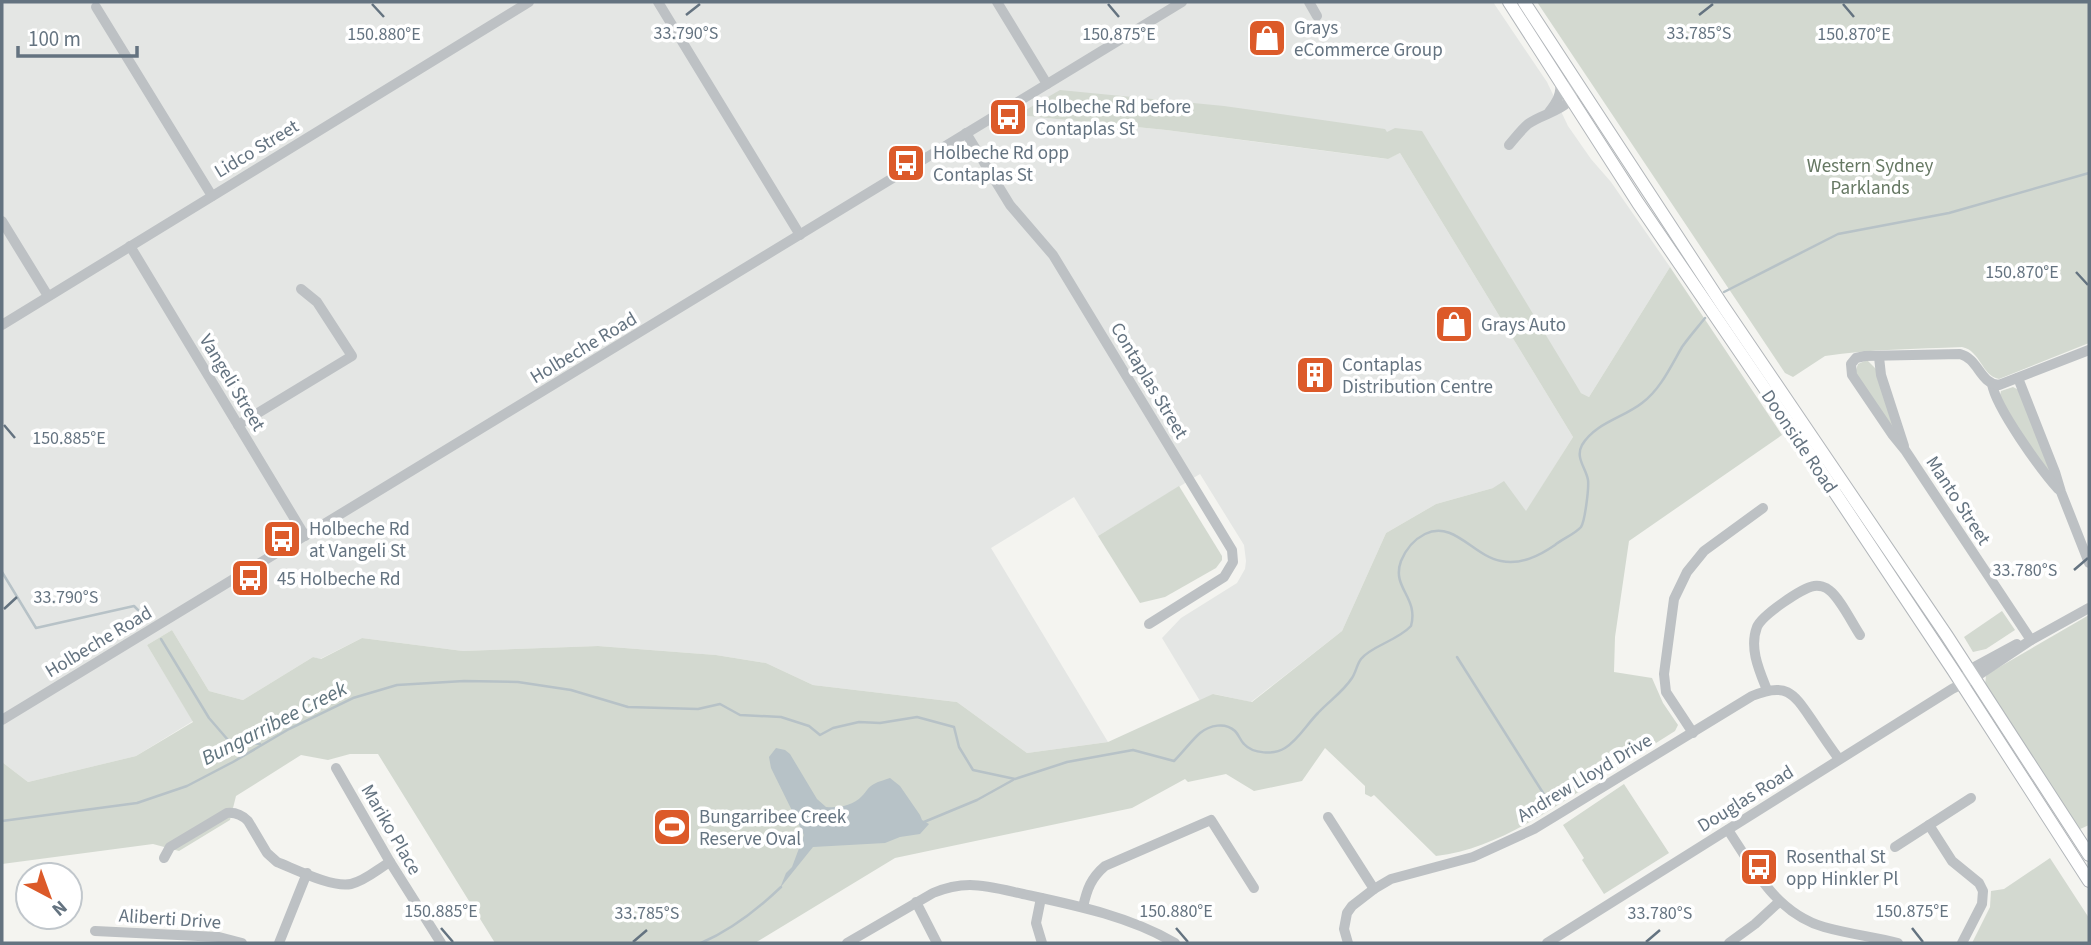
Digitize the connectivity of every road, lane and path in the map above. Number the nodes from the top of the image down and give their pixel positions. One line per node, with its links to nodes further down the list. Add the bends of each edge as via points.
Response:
1 (529, 2): 18 (street, Lidco Street)
2 (658, 2): 20 (street)
3 (997, 2): 11 (street)
4 (1182, 2): 11 (street, Holbeche Road)
5 (1309, 2): 9 (street)
6 (1509, 2): 10 (main road, Doonside Road)
7 (1524, 2): 10 (main road, Doonside Road)
8 (96, 7): 18 (street)
9 (1317, 16)
10 (1566, 77): 12 (main road, Doonside Road); 14 (street); 39 (main road, Doonside Road)
11 (1046, 84): 16 (street, Holbeche Road)
12 (1571, 97): 13 (street); 15 (main road, Doonside Road)
13 (1562, 109): 14 (street); 15 (street)
14 (1549, 112): 17 (street, via 1528,124)
15 (1588, 124): 39 (main road, Doonside Road, via 1802,443)
16 (966, 133): 20 (street, Holbeche Road); 36 (street, Contaplas Street, via 1010,205 1053,255 1232,550 1232,566 1224,577)
17 (1509, 145)
18 (212, 196): 21 (street, Lidco Street)
19 (2, 221): 23 (street)
20 (800, 235): 33 (street, Holbeche Road)
21 (130, 246): 23 (street, Lidco Street); 29 (street, Vangeli Street)
22 (300, 289): 29 (street, via 317,302 352,356)
23 (48, 296): 24 (street, Lidco Street)
24 (2, 325)
25 (2089, 350): 27 (street)
26 (1879, 357): 28 (street, via 1965,355); 30 (street, Manto Street); 30 (street, Manto Street, via 1856,358 1850,368)
27 (2018, 378): 28 (street); 31 (street)
28 (1992, 384): 31 (street, via 1997,401)
29 (238, 425): 33 (street, Vangeli Street)
30 (1905, 450): 38 (street, Manto Street)
31 (2061, 492): 34 (street)
32 (1763, 508): 42 (street, via 1704,551 1674,599 1666,691)
33 (305, 536): 41 (street, Holbeche Road)
34 (2089, 564)
35 (2089, 608): 38 (street, Douglas Road)
36 (1149, 624)
37 (1860, 635): 40 (street, via 1832,592 1823,586 1807,589 1769,612 1756,630 1756,665)
38 (2031, 640): 39 (street, Douglas Road)
39 (1968, 677): 43 (street, Douglas Road); 50 (main road, Doonside Road); 54 (main road, Doonside Road)
40 (1767, 690): 42 (street, Andrew Lloyd Drive); 43 (street, via 1797,698)
41 (2, 720)
42 (1693, 733): 56 (street, Andrew Lloyd Drive, via 1534,830 1473,857 1391,879)
43 (1839, 760): 48 (street, Douglas Road)
44 (336, 768): 52 (street, Mariko Place)
45 (1971, 798): 47 (street)
46 (1328, 817): 56 (street)
47 (1929, 825): 49 (street); 74 (street, via 1952,861 1983,891 1982,904)
48 (1728, 830): 59 (street); 71 (street, Douglas Road)
49 (1895, 847)
50 (2089, 855)
51 (164, 858): 53 (street, via 170,847 233,812 248,821 271,858)
52 (390, 862): 53 (street, via 351,884); 65 (street, Mariko Place)
53 (307, 873): 64 (street)
54 (2089, 881)
55 (1254, 888): 60 (street, via 1211,820 1105,866 1093,876)
56 (1374, 889): 70 (street, Andrew Lloyd Drive, via 1347,913 1344,929)
57 (1041, 898): 58 (street, via 968,885 941,890); 60 (street); 68 (street, via 1036,923)
58 (916, 902): 66 (street); 67 (street)
59 (1779, 902): 72 (street); 73 (street, via 1823,927)
60 (1083, 906): 69 (street)
61 (95, 931): 62 (street, Aliberti Drive)
62 (178, 939): 63 (street, Aliberti Drive, via 219,937)
63 (242, 943)
64 (279, 943)
65 (441, 943)
66 (847, 943)
67 (937, 943)
68 (1042, 943)
69 (1175, 943)
70 (1348, 943)
71 (1547, 943)
72 (1728, 943)
73 (1898, 943)
74 (1962, 943)

